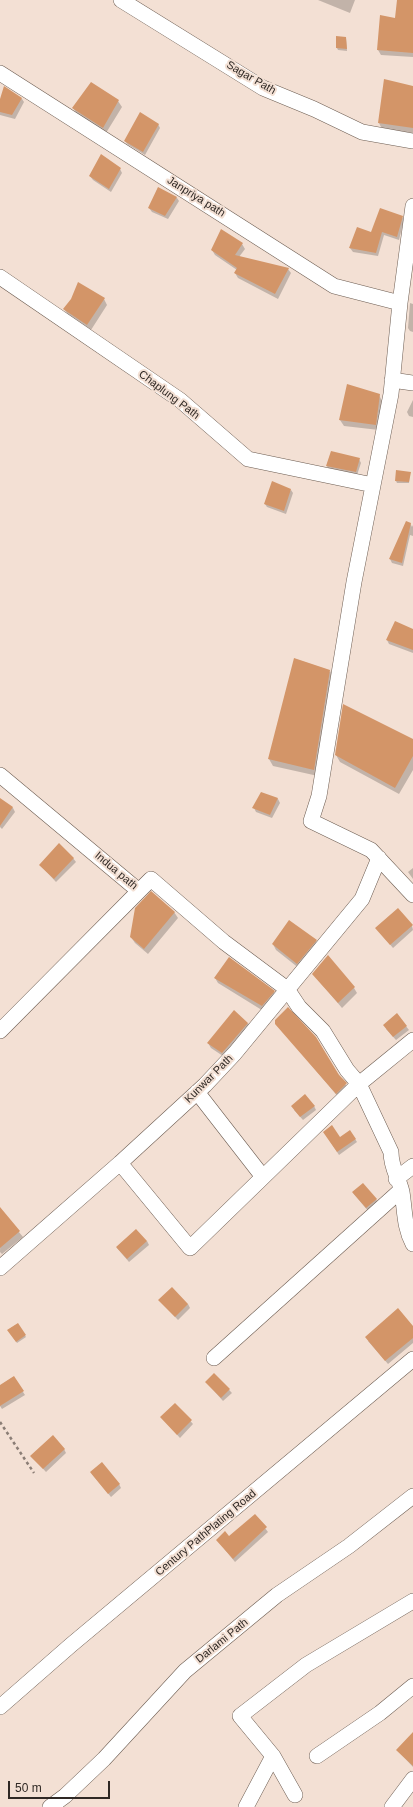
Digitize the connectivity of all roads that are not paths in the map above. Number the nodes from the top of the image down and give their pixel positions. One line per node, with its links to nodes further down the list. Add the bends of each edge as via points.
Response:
1 (121, 0): 3 (street, Sagar Path, via 263,88 362,132)
2 (0, 73): 6 (street, Janpriya path, via 334,286)
3 (413, 141)
4 (413, 206): 6 (street)
5 (0, 277): 9 (street, Chaplung Path, via 180,400 248,459)
6 (400, 303): 7 (street)
7 (392, 380): 8 (street); 9 (street)
8 (413, 383)
9 (373, 484): 11 (street, via 354,582 319,796 311,821 371,850)
10 (0, 775): 12 (street, Indua path)
11 (379, 858): 13 (street); 14 (street, Kunwar Path, via 362,899)
12 (139, 891): 14 (street, Indua path, via 151,879 224,942); 15 (street)
13 (413, 895)
14 (287, 989): 17 (street, via 299,1007 323,1031 347,1070); 18 (street, Kunwar Path, via 234,1053)
15 (0, 1031)
16 (413, 1040): 17 (street)
17 (359, 1084): 21 (street); 22 (street, via 391,1152)
18 (197, 1092): 19 (street, Kunwar Path); 21 (street)
19 (120, 1163): 21 (street, via 190,1248); 24 (street, Kunwar Path)
20 (413, 1166): 22 (street)
21 (263, 1177)
22 (399, 1184): 23 (street, via 407,1232); 25 (street)
23 (413, 1244)
24 (0, 1268)
25 (214, 1358)
26 (413, 1359): 30 (street, Century PathPlating Road)
27 (413, 1496): 35 (street, Darlami Path, via 349,1546 277,1595 185,1671 104,1759)
28 (413, 1601): 31 (street, via 306,1665 240,1716)
29 (413, 1686): 32 (street, via 380,1713)
30 (0, 1707)
31 (273, 1756): 34 (street); 36 (street)
32 (317, 1756)
33 (413, 1779): 37 (street)
34 (295, 1794)
35 (50, 1807)
36 (246, 1807)
37 (392, 1807)

